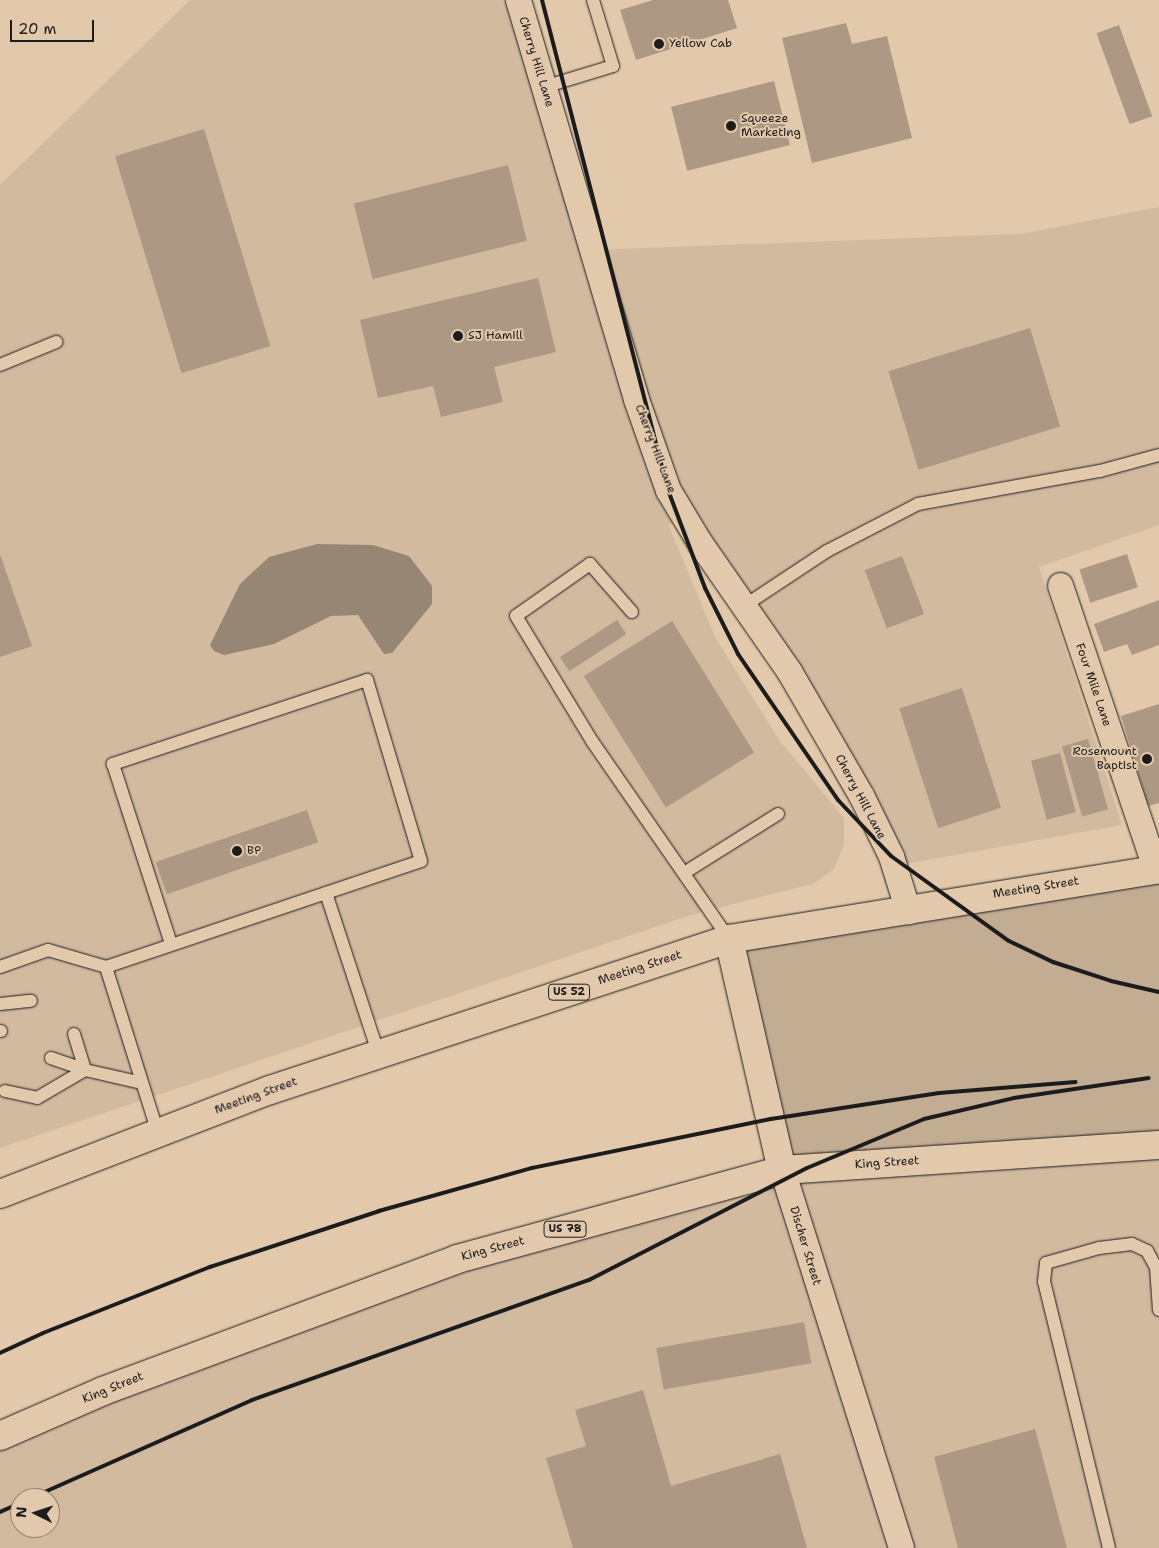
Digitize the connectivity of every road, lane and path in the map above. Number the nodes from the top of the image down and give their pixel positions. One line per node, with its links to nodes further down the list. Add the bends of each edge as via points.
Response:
1 (518, 0): 3 (street, Cherry Hill Lane)
2 (593, 0): 3 (lane, via 613,66)
3 (544, 87): 8 (street, Cherry Hill Lane, via 636,399 668,490)
4 (56, 342): 5 (lane)
5 (0, 365)
6 (1159, 455): 8 (lane, via 1100,470 918,504 827,551)
7 (1060, 586): 11 (street, Four Mile Lane)
8 (744, 606): 14 (street, Cherry Hill Lane, via 789,671 862,794 891,856)
9 (632, 612): 12 (lane, via 590,564 516,616 592,740)
10 (778, 814): 12 (lane)
11 (1158, 870): 14 (main road, Meeting Street / US 52)
12 (684, 873): 15 (lane)
13 (326, 893): 16 (lane); 16 (lane, via 421,861 367,680 113,764); 22 (lane)
14 (908, 911): 15 (main road, Meeting Street / US 52)
15 (729, 939): 22 (main road, Meeting Street / US 52); 29 (main road, Discher Street)
16 (171, 944): 18 (lane)
17 (0, 967): 18 (lane, via 48,950)
18 (106, 967): 25 (lane)
19 (31, 1001): 20 (lane)
20 (0, 1004)
21 (74, 1034): 24 (lane)
22 (379, 1054): 27 (main road, Meeting Street / US 52, via 270,1090)
23 (51, 1058): 24 (lane)
24 (85, 1070): 25 (lane); 26 (lane, via 37,1098)
25 (142, 1083): 27 (lane)
26 (4, 1091)
27 (158, 1133): 30 (main road, Meeting Street / US 52)
28 (1159, 1145): 29 (main road, King Street / US 78)
29 (782, 1170): 32 (main road, King Street / US 78, via 457,1259 102,1390); 33 (street, Discher Street)
30 (0, 1194)
31 (1159, 1310): 34 (lane, via 1156,1267 1148,1251 1132,1244 1099,1248 1046,1263 1044,1282)
32 (0, 1436)
33 (901, 1548)
34 (1109, 1548)

